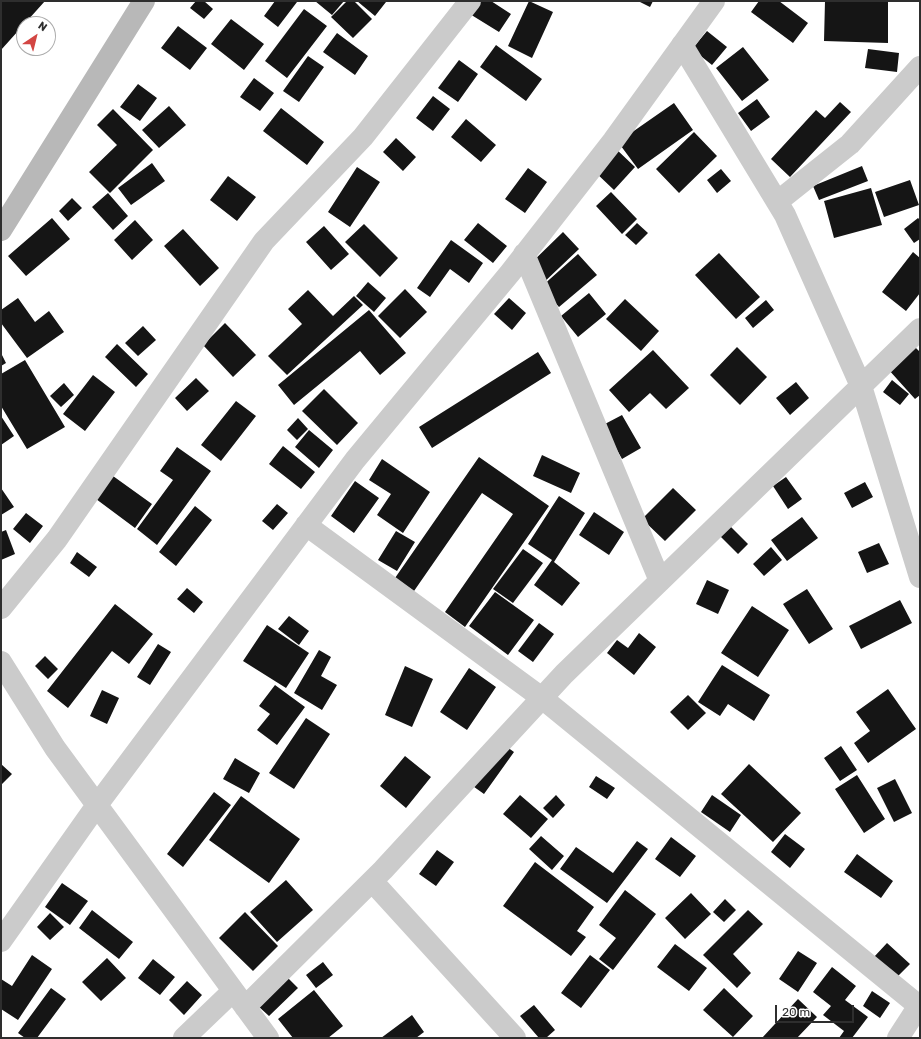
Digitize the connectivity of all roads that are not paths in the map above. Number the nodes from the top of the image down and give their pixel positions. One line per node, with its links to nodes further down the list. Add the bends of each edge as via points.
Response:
1 (144, 1): 7 (street)
2 (470, 1): 14 (street, via 363,138 264,241 57,539)
3 (714, 1): 4 (street)
4 (682, 46): 6 (street); 8 (street, via 613,141)
5 (920, 67): 6 (street, via 850,144)
6 (777, 202): 10 (street)
7 (1, 230)
8 (524, 254): 11 (street, via 355,460); 13 (street)
9 (920, 329): 10 (street)
10 (861, 386): 12 (street); 13 (street)
11 (306, 525): 16 (street); 17 (street)
12 (920, 577)
13 (660, 581): 16 (street)
14 (1, 608)
15 (1, 662): 17 (street, via 55,748)
16 (542, 698): 18 (street); 21 (street)
17 (97, 805): 19 (street); 20 (street)
18 (372, 881): 20 (street); 25 (street)
19 (1, 941)
20 (239, 999): 23 (street); 24 (street)
21 (920, 1005): 22 (street)
22 (908, 1033)
23 (184, 1038)
24 (268, 1038)
25 (515, 1038)

